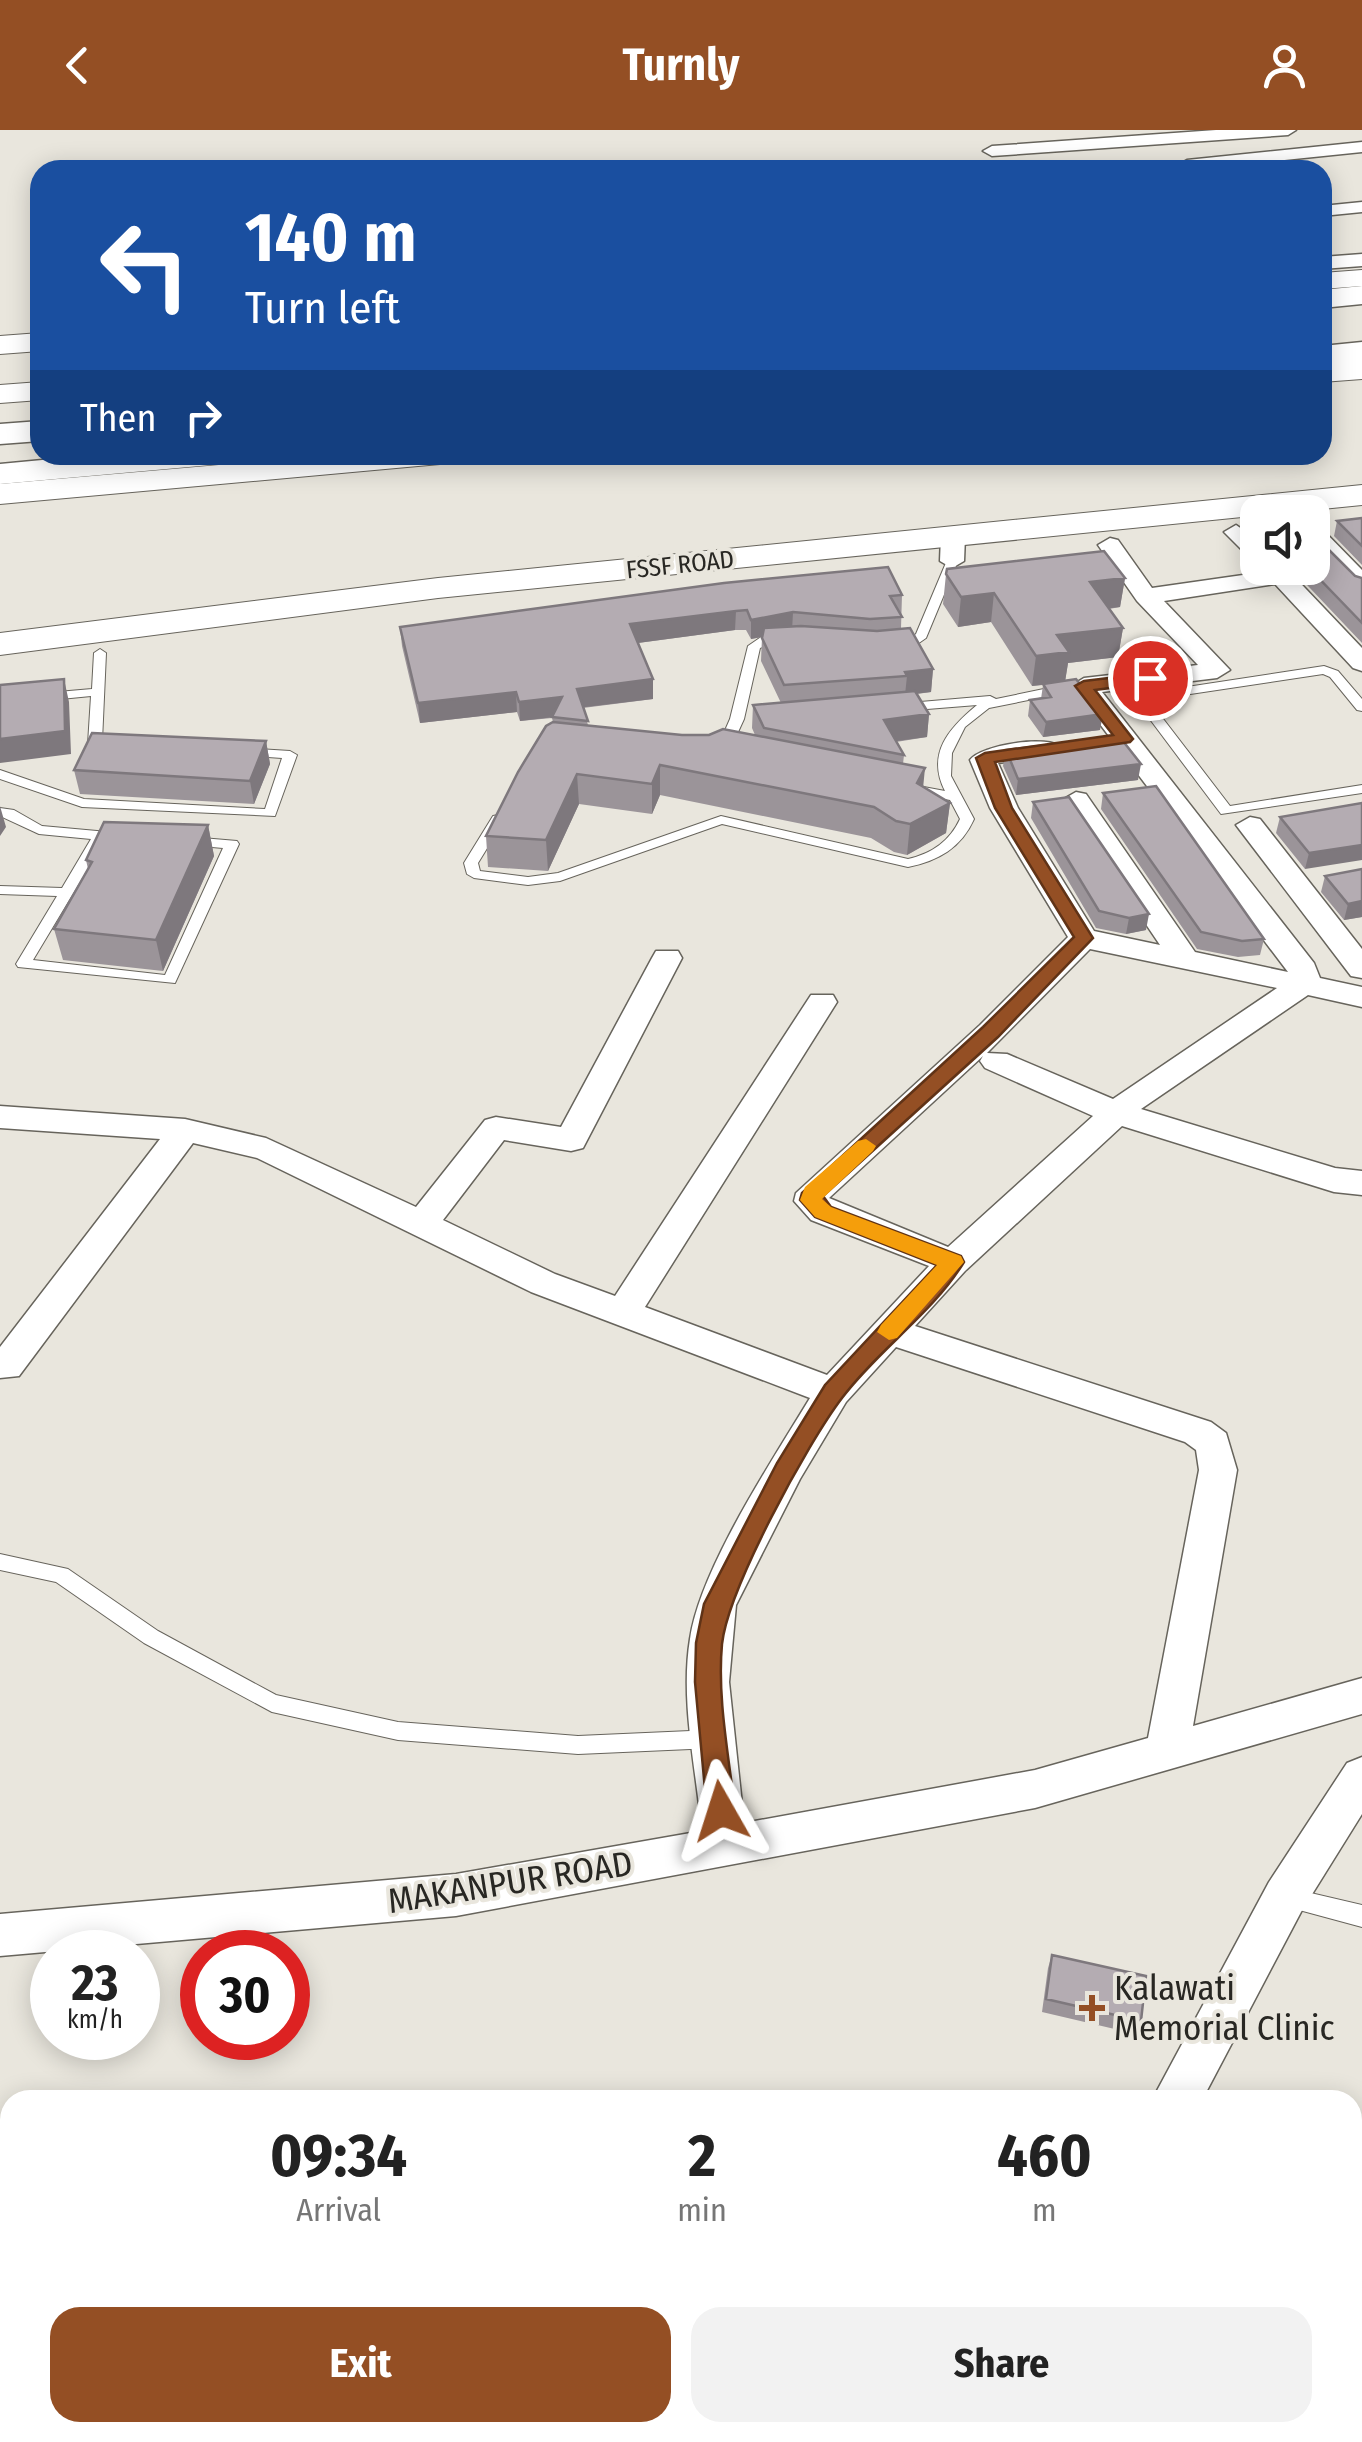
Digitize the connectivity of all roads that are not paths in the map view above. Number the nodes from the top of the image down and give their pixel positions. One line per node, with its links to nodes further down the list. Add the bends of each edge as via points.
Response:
1 (1071, 130): 5 (street, via 981,136)
2 (1288, 130): 4 (street)
3 (1362, 146): 4 (street)
4 (1177, 151): 6 (street)
5 (999, 160)
6 (1033, 160)
7 (1362, 166): 8 (street)
8 (1332, 168)
9 (1362, 208): 10 (street)
10 (1332, 210)
11 (1362, 260): 12 (street)
12 (1332, 262)
13 (1362, 278): 14 (street)
14 (1332, 280)
15 (1362, 296): 16 (highway)
16 (1332, 298)
17 (1362, 314): 18 (highway)
18 (1332, 316)
19 (30, 332): 20 (street)
20 (0, 334)
21 (1362, 334): 22 (highway)
22 (1332, 336)
23 (30, 343): 24 (street)
24 (0, 345)
25 (1362, 352): 26 (highway)
26 (1332, 355)
27 (1362, 370): 28 (street)
28 (1332, 372)
29 (30, 392): 30 (street)
30 (0, 394)
31 (30, 414): 32 (highway)
32 (0, 416)
33 (30, 432): 34 (highway)
34 (0, 434)
35 (30, 451): 36 (highway)
36 (0, 454)
37 (100, 465): 39 (highway)
38 (327, 465): 40 (street)
39 (0, 474)
40 (0, 494)
41 (1360, 505): 42 (street, FSSF ROAD); 45 (street, FSSF ROAD)
42 (1330, 517)
43 (1240, 538): 44 (street, FSSF ROAD)
44 (1110, 545): 45 (street, FSSF ROAD); 50 (street)
45 (953, 549): 51 (street, FSSF ROAD); 54 (lane, via 920,639)
46 (1330, 551): 48 (street)
47 (1240, 579): 50 (street)
48 (1362, 584)
49 (1290, 585): 56 (street)
50 (1146, 596): 58 (street)
51 (488, 597): 53 (street, FSSF ROAD); 55 (street, FSSF ROAD)
52 (799, 639): 66 (lane, via 768,638 754,646)
53 (0, 644)
54 (889, 646)
55 (100, 653): 57 (street, FSSF ROAD); 60 (lane)
56 (1362, 663)
57 (0, 664)
58 (1224, 678): 59 (street); 63 (lane, via 1324,670); 76 (lane, via 1143,702 1226,811)
59 (1084, 686): 61 (lane); 67 (street)
60 (98, 692): 62 (lane); 68 (lane, via 95,744)
61 (1004, 698): 64 (lane); 77 (lane, via 970,714 952,736 944,776)
62 (0, 702)
63 (1362, 706)
64 (890, 708)
65 (756, 718): 66 (lane)
66 (736, 719): 70 (lane)
67 (1124, 739): 75 (street); 80 (street, via 985,758)
68 (134, 746)
69 (231, 752): 73 (lane, via 290,755 270,813 82,803)
70 (722, 752): 71 (lane); 72 (lane)
71 (742, 755)
72 (704, 756)
73 (0, 774)
74 (905, 787): 77 (lane)
75 (1165, 789): 79 (street); 84 (street)
76 (1362, 789)
77 (956, 797): 78 (lane, via 965,811 964,828 937,854 908,863 721,820 560,877 528,881 474,874 471,863)
78 (510, 798)
79 (1058, 802): 80 (street); 95 (street)
80 (1004, 808): 93 (street)
81 (1362, 808): 83 (street)
82 (0, 812): 85 (lane, via 40,830)
83 (1250, 824): 84 (street); 89 (street)
84 (1201, 834): 97 (street, via 1303,970)
85 (100, 836): 86 (lane); 91 (lane)
86 (138, 838)
87 (175, 840): 91 (lane, via 232,844 170,980 23,964)
88 (1329, 878): 89 (street)
89 (1296, 883): 92 (street)
90 (0, 890): 91 (lane)
91 (66, 892)
92 (1349, 933): 96 (street)
93 (1084, 938): 95 (street); 106 (street, via 813,1193 811,1200 823,1212)
94 (668, 958): 105 (street, via 571,1140 496,1128)
95 (1187, 962): 97 (street)
96 (1362, 969)
97 (1306, 983): 98 (street); 101 (street)
98 (1362, 997)
99 (822, 1002): 107 (street)
100 (996, 1061): 101 (street)
101 (1116, 1113): 104 (street); 106 (street)
102 (0, 1117): 103 (street)
103 (185, 1130): 105 (street, via 266,1149); 109 (street)
104 (1362, 1183)
105 (422, 1224): 107 (street)
106 (953, 1262): 108 (street)
107 (623, 1313): 110 (street)
108 (889, 1331): 110 (street); 114 (street, via 1198,1432 1213,1443 1218,1470)
109 (6, 1366)
110 (833, 1392): 113 (street, via 716,1604 708,1682)
111 (0, 1562): 113 (lane, via 61,1575 151,1637 272,1703 452,1735 578,1745)
112 (1362, 1696): 114 (street, MAKANPUR ROAD)
113 (714, 1739): 116 (street)
114 (1167, 1752): 116 (street, MAKANPUR ROAD, via 1035,1789)
115 (1362, 1776): 117 (street)
116 (725, 1847): 119 (street, MAKANPUR ROAD, via 456,1895)
117 (1285, 1896): 118 (lane); 120 (street)
118 (1362, 1916)
119 (0, 1934)
120 (1181, 2090)

